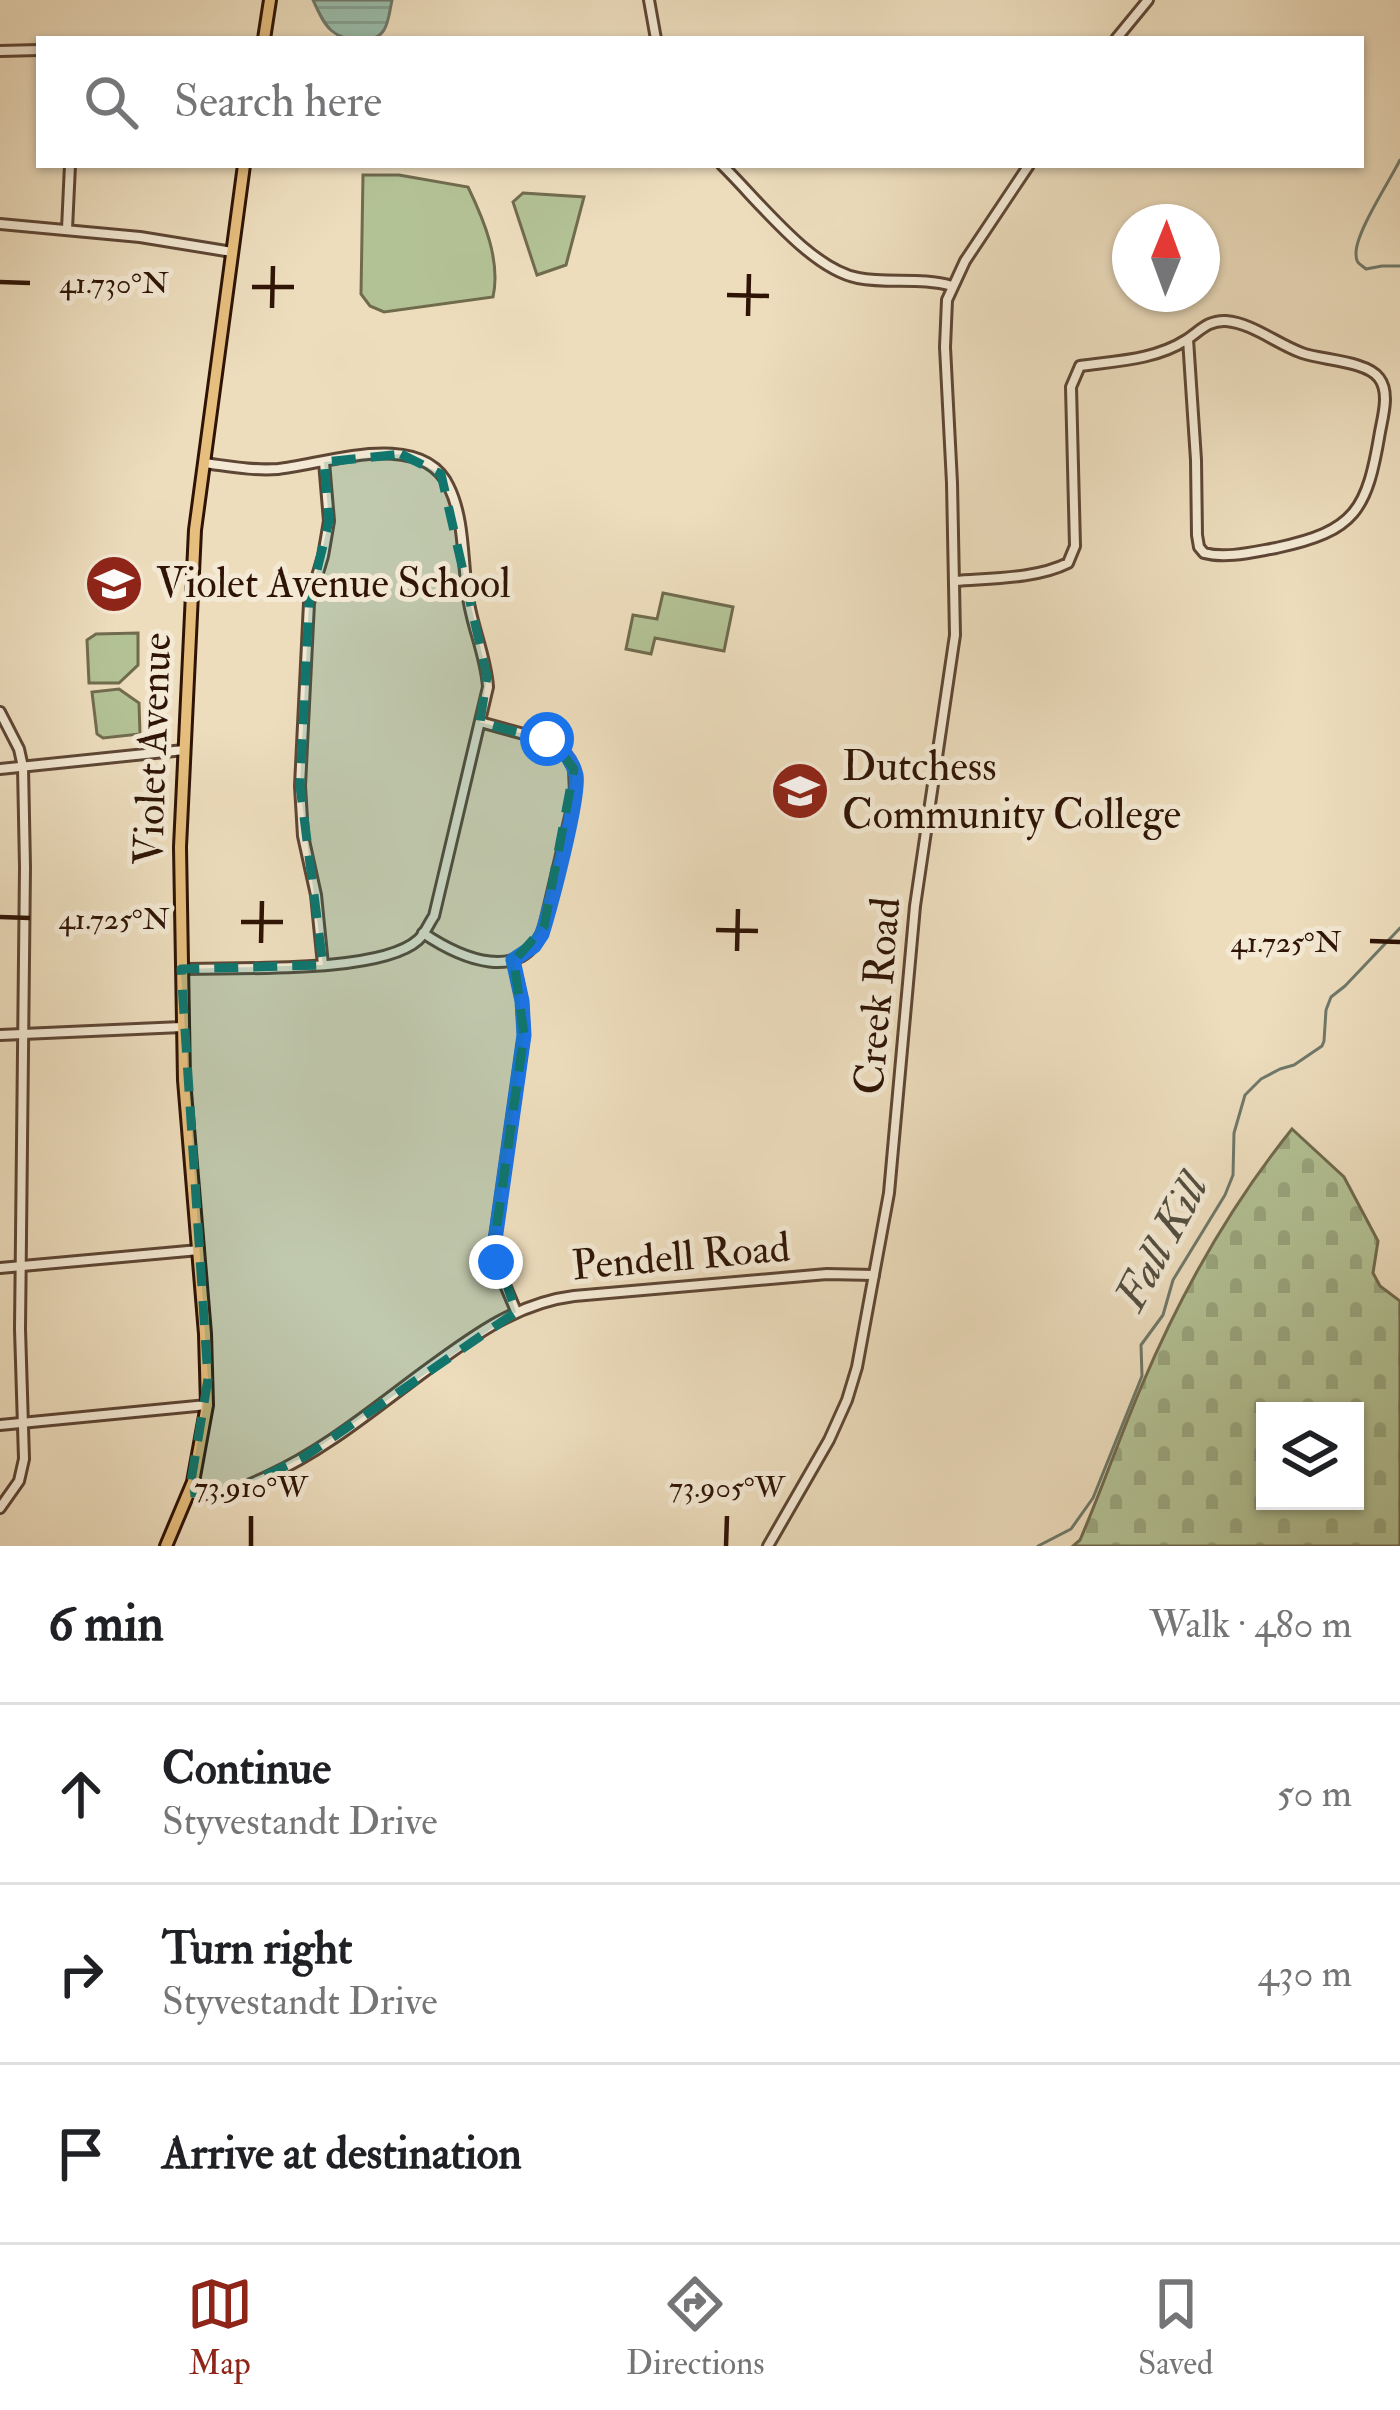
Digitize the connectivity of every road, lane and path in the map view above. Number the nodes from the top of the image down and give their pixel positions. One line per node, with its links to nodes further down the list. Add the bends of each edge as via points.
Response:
1 (270, 0): 4 (main road)
2 (649, 0): 5 (street)
3 (1148, 0): 6 (street)
4 (264, 36)
5 (655, 36)
6 (1118, 36)
7 (36, 50): 8 (street)
8 (0, 51)
9 (70, 168): 14 (street)
10 (244, 168): 15 (main road, Violet Avenue)
11 (725, 168): 16 (street, via 835,271)
12 (1027, 168): 16 (street, Creek Road)
13 (0, 224): 14 (street)
14 (68, 229): 15 (street)
15 (232, 253): 19 (main road, Violet Avenue)
16 (952, 286): 20 (street, Creek Road, via 944,333)
17 (1188, 339): 17 (street, via 1198,547 1228,555 1338,529 1370,481 1380,379 1228,321 1210,322); 20 (street, via 1150,356 1076,370 1076,546 1068,563)
18 (324, 462): 19 (street, via 256,470); 22 (street, via 417,457 450,487 487,676); 28 (street, via 329,521 308,619 300,785)
19 (202, 463): 23 (main road, Violet Avenue)
20 (955, 580): 36 (street, Creek Road, via 954,650 915,906 891,1180)
21 (0, 712): 24 (street)
22 (480, 722): 26 (street, via 434,916); 27 (street, via 553,742 576,776 542,934)
23 (184, 750): 24 (street); 29 (main road, Violet Avenue)
24 (23, 767): 25 (street); 31 (street)
25 (0, 769)
26 (423, 933): 27 (street, via 473,958); 28 (street, via 384,958)
27 (513, 960): 37 (street, via 524,1035 494,1246)
28 (322, 965): 29 (street)
29 (181, 968): 30 (main road, Violet Avenue)
30 (182, 1027): 31 (street); 33 (main road, Violet Avenue)
31 (23, 1034): 32 (street); 34 (street)
32 (0, 1035)
33 (199, 1250): 34 (street); 38 (main road, Violet Avenue)
34 (22, 1266): 35 (street); 39 (street)
35 (0, 1268)
36 (874, 1275): 37 (street, Pendell Road, via 574,1296); 44 (street, Creek Road, via 843,1410)
37 (516, 1312): 41 (street, Pendell Road, via 292,1465 225,1493)
38 (207, 1405): 39 (street); 41 (main road, Violet Avenue)
39 (21, 1423): 40 (street); 42 (street, via 22,1471)
40 (0, 1425)
41 (189, 1493): 43 (main road, Violet Avenue)
42 (0, 1508)
43 (166, 1546)
44 (768, 1546)

